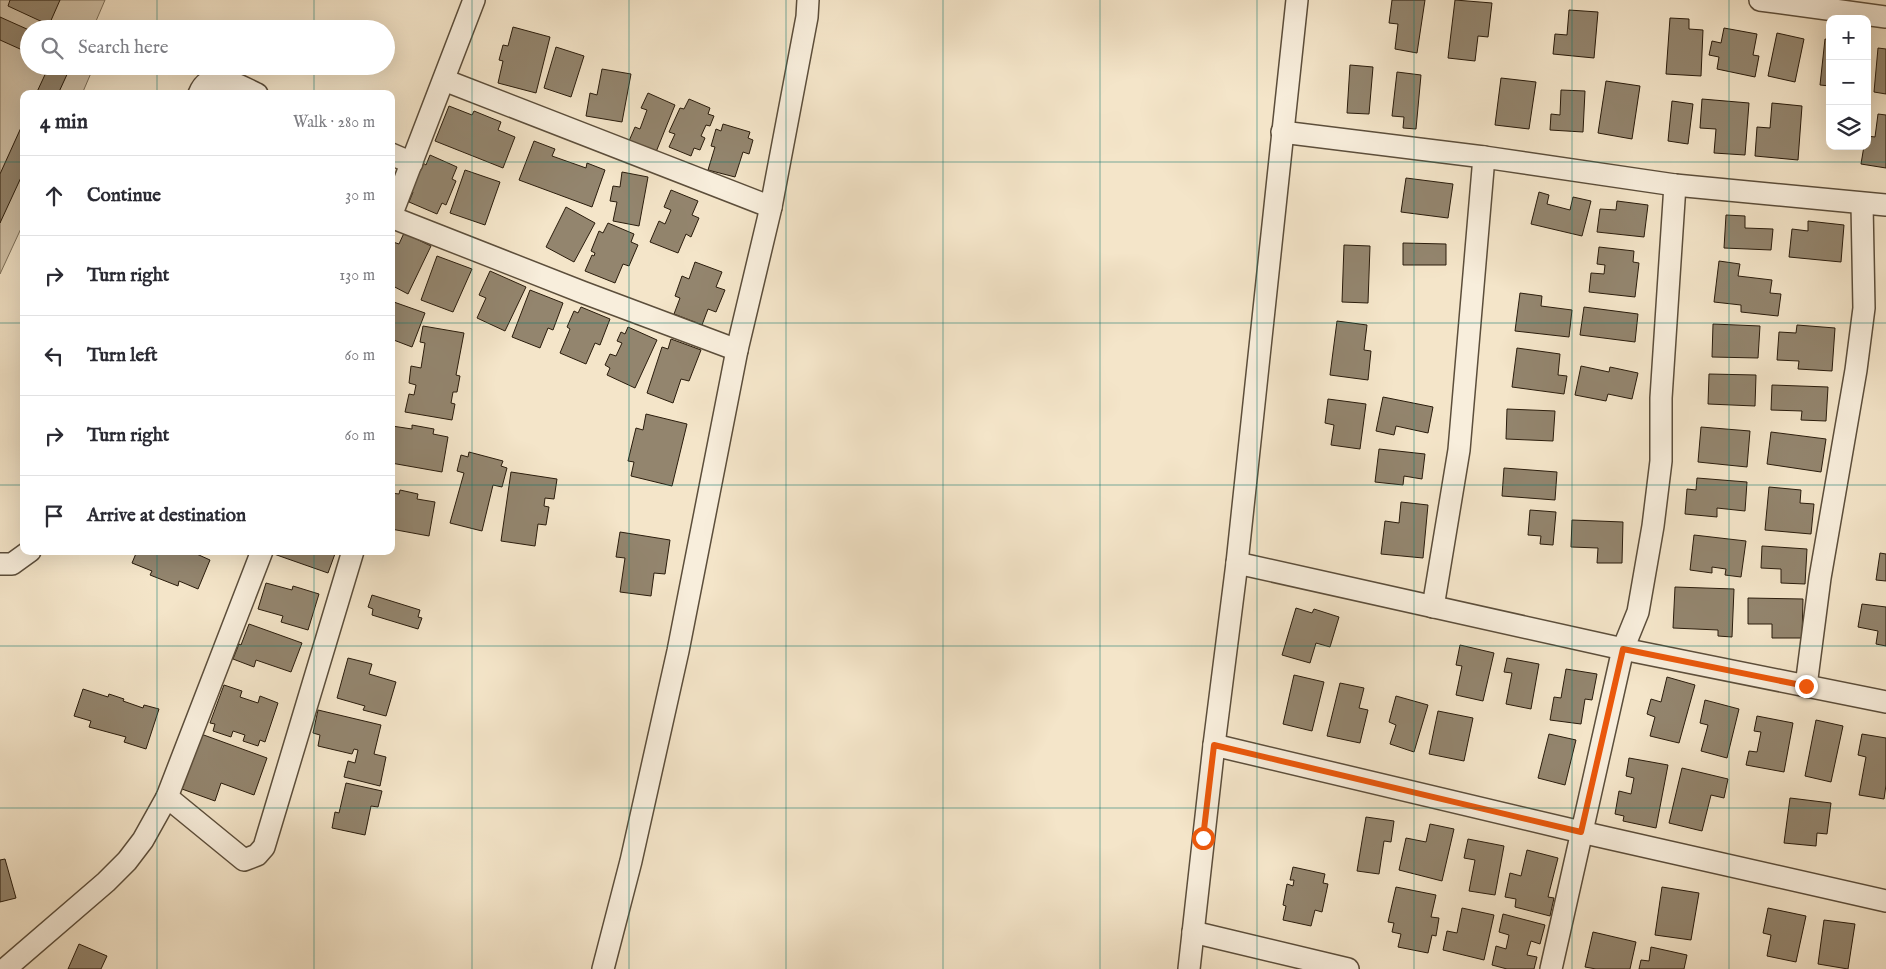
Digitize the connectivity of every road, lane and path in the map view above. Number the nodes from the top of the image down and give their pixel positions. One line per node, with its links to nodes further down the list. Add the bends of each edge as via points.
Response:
1 (474, 0): 6 (street)
2 (808, 0): 17 (street)
3 (1297, 0): 9 (street)
4 (1760, 0): 5 (street)
5 (1886, 17)
6 (444, 80): 12 (street); 17 (street)
7 (200, 90): 8 (street, via 210,81 223,79)
8 (248, 90)
9 (1282, 132): 11 (street); 23 (street)
10 (395, 156): 12 (street)
11 (1484, 157): 13 (street); 25 (street, via 1459,450)
12 (412, 163): 16 (street)
13 (1675, 185): 14 (street); 26 (street, via 1661,398 1661,461 1654,526 1638,612)
14 (1862, 204): 15 (street); 27 (street, via 1864,308 1820,578)
15 (1886, 205)
16 (395, 207)
17 (771, 207): 19 (street)
18 (395, 219): 19 (street)
19 (737, 350): 35 (street, via 678,651)
20 (24, 555): 24 (street, via 12,564)
21 (260, 555): 30 (street)
22 (352, 555): 30 (street, via 264,847 257,855 244,860)
23 (1237, 563): 25 (street); 29 (street)
24 (0, 564)
25 (1433, 607): 26 (street)
26 (1623, 649): 27 (street); 31 (street)
27 (1806, 686): 28 (street)
28 (1886, 702)
29 (1214, 745): 31 (street); 33 (street)
30 (168, 797): 34 (street, via 127,861)
31 (1581, 832): 32 (street); 38 (street)
32 (1886, 901)
33 (1193, 932): 36 (street); 37 (street)
34 (5, 969)
35 (604, 969)
36 (1189, 969)
37 (1348, 969)
38 (1551, 969)

